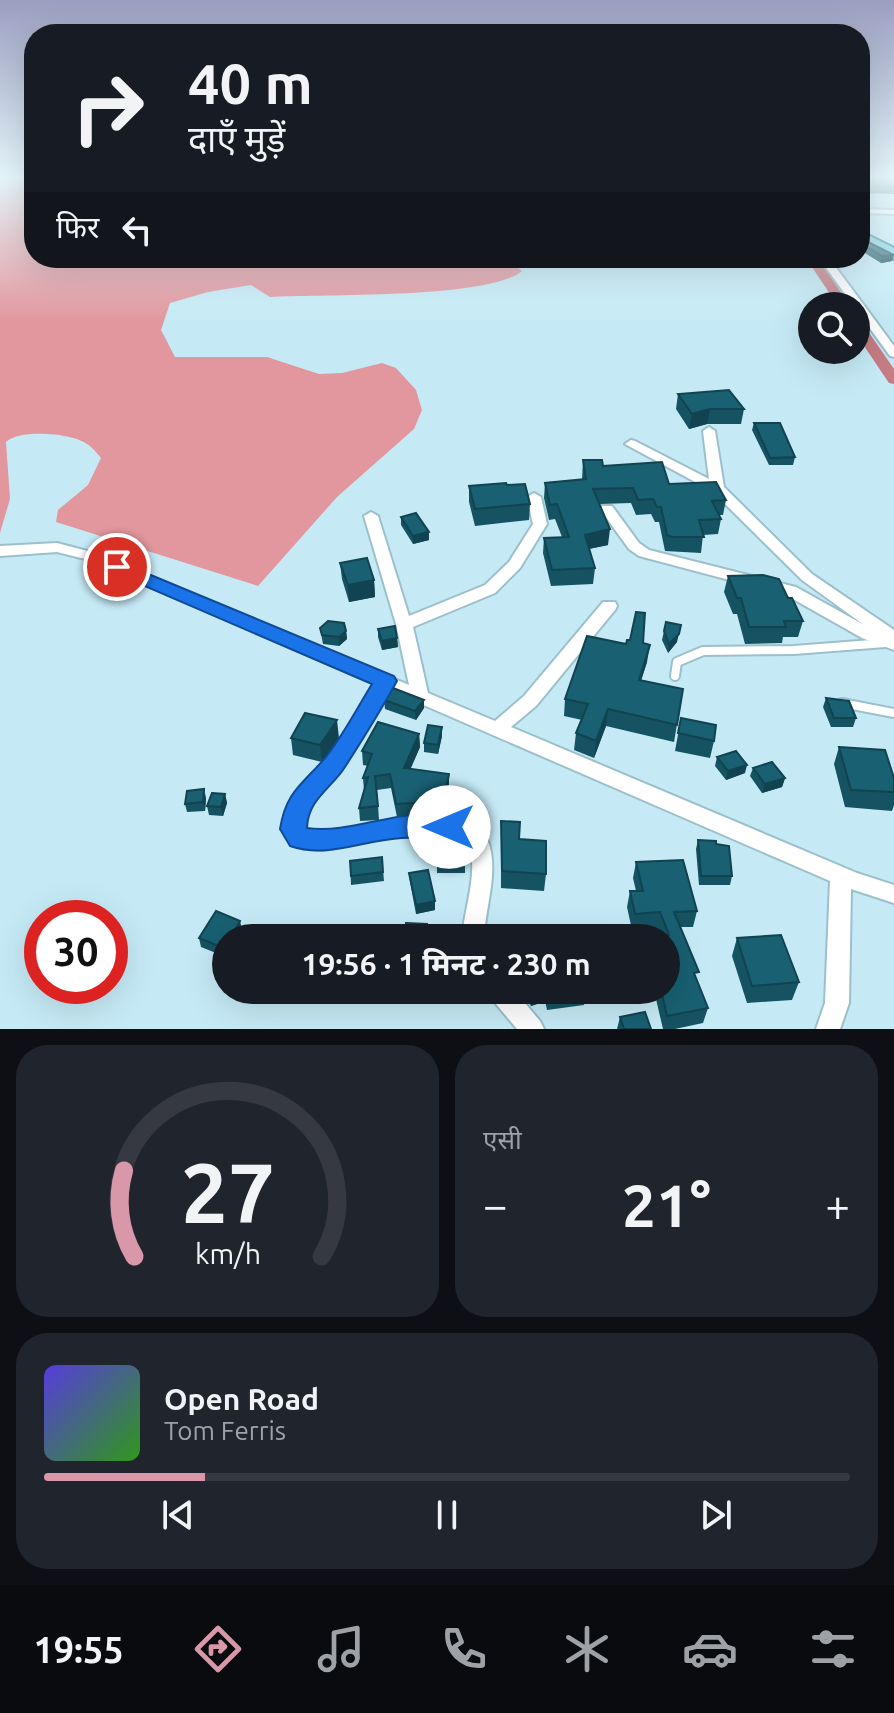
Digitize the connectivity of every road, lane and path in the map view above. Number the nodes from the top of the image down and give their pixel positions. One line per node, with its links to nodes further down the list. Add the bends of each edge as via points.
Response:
1 (870, 241): 2 (main road)
2 (894, 254)
3 (831, 268): 4 (street)
4 (894, 354)
5 (709, 431): 7 (street)
6 (631, 444): 7 (street)
7 (717, 488): 14 (street, via 807,577)
8 (534, 497): 13 (street, via 540,524 502,579 477,596)
9 (607, 509): 14 (street, via 644,553 791,591)
10 (371, 516): 13 (street)
11 (0, 551): 16 (street, via 57,547 90,556)
12 (609, 606): 20 (street, via 530,701)
13 (404, 624): 17 (street)
14 (892, 642): 15 (lane, via 703,651 677,662)
15 (675, 676)
16 (386, 681): 17 (street); 23 (street, via 334,764 309,789 293,829 299,838 323,841 400,827 464,829 481,850)
17 (420, 696): 20 (street)
18 (831, 700): 19 (lane)
19 (894, 713)
20 (497, 729): 21 (street)
21 (841, 876): 22 (street); 26 (street, via 837,1003)
22 (894, 894)
23 (474, 924)
24 (511, 1004): 25 (street)
25 (532, 1029)
26 (828, 1029)

